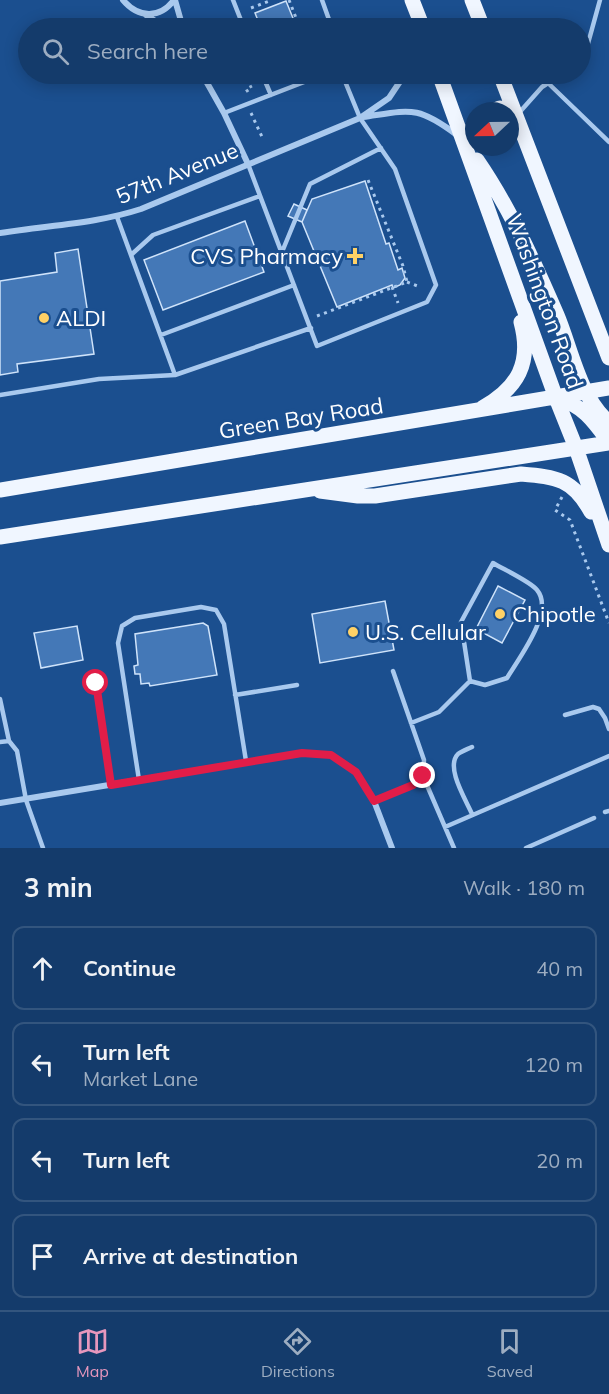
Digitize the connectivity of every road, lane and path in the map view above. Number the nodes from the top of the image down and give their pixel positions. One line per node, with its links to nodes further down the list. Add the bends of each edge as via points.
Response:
1 (123, 0): 11 (street)
2 (175, 0): 11 (street, via 163,11); 13 (street)
3 (233, 0): 14 (lane)
4 (272, 0): 10 (path)
5 (289, 0): 15 (path)
6 (322, 0): 16 (lane)
7 (412, 0): 17 (main road)
8 (472, 0): 18 (main road)
9 (600, 0): 19 (lane)
10 (251, 8)
11 (146, 15): 12 (street)
12 (151, 18)
13 (180, 18)
14 (240, 18)
15 (296, 18)
16 (328, 18)
17 (418, 18)
18 (479, 18)
19 (591, 33)
20 (208, 84): 35 (street)
21 (266, 84): 31 (lane)
22 (299, 84): 31 (lane)
23 (346, 84): 36 (lane)
24 (398, 84): 36 (street, 57th Avenue, via 389,98)
25 (443, 84): 39 (main road, Washington Road)
26 (503, 84): 32 (main road, Washington Road)
27 (547, 84): 33 (lane)
28 (549, 84): 40 (lane)
29 (252, 86): 30 (path, via 246,89)
30 (248, 92)
31 (271, 95): 35 (lane)
32 (508, 102)
33 (519, 107)
34 (250, 111): 38 (path)
35 (224, 113): 42 (street)
36 (360, 118): 39 (street, 57th Avenue, via 406,111 422,113); 41 (lane); 42 (street, 57th Avenue)
37 (519, 133): 54 (main road, Washington Road)
38 (263, 139)
39 (464, 140): 45 (main road, Washington Road); 63 (main road, via 518,228)
40 (609, 142)
41 (381, 148): 48 (lane, via 310,184); 55 (lane, via 395,169 436,285 427,302)
42 (248, 164): 44 (lane); 46 (street, 57th Avenue)
43 (368, 180): 50 (path)
44 (260, 196): 48 (lane); 49 (lane, via 153,235)
45 (485, 201): 65 (main road, Washington Road); 66 (main road, via 523,329 525,358 515,382)
46 (117, 216): 47 (street, 57th Avenue); 49 (lane)
47 (0, 232)
48 (282, 252): 51 (lane)
49 (131, 255): 58 (lane)
50 (407, 282): 52 (path); 53 (path)
51 (294, 285): 57 (lane); 58 (lane)
52 (392, 287): 55 (path); 56 (path)
53 (420, 287)
54 (588, 302): 59 (main road); 60 (main road, Washington Road)
55 (401, 312): 57 (lane, via 317,346)
56 (317, 316)
57 (311, 328): 61 (lane)
58 (161, 335): 61 (lane)
59 (609, 335)
60 (609, 358)
61 (175, 375): 64 (lane, via 99,379)
62 (609, 388): 63 (main road, Green Bay Road)
63 (587, 393): 65 (main road, Green Bay Road); 67 (main road)
64 (0, 395)
65 (556, 398): 66 (main road, Green Bay Road); 68 (main road, via 578,406); 69 (main road, Washington Road)
66 (474, 412): 71 (main road, Green Bay Road)
67 (609, 422)
68 (609, 443): 69 (main road)
69 (576, 448): 70 (main road); 74 (main road, Washington Road)
70 (306, 488): 73 (main road); 74 (main road, via 375,496 521,474 541,476 575,488)
71 (0, 490)
72 (561, 498): 75 (path, via 555,510 570,520)
73 (0, 537)
74 (608, 542)
75 (609, 623)
76 (393, 671): 83 (lane)
77 (95, 678): 92 (lane)
78 (470, 681): 78 (lane, via 485,685 507,678 541,619 536,589 493,563 461,622); 83 (lane, via 439,712)
79 (297, 685): 80 (lane)
80 (235, 694): 89 (lane); 91 (lane, via 224,624 216,610 201,607 135,618 122,626 118,643)
81 (0, 699): 85 (lane)
82 (565, 715): 84 (lane, via 592,707 599,709)
83 (411, 723): 90 (lane, via 424,760)
84 (609, 729)
85 (9, 741): 86 (lane); 93 (lane, via 17,751)
86 (0, 742)
87 (472, 747): 96 (lane, via 458,754 453,764)
88 (609, 756): 96 (lane)
89 (246, 762): 91 (street); 94 (street, via 302,753 331,755 356,772)
90 (423, 776): 94 (lane, via 413,785); 98 (lane)
91 (139, 780): 92 (street)
92 (111, 785): 93 (street)
93 (26, 800): 95 (street); 99 (lane)
94 (374, 801): 100 (street)
95 (0, 803)
96 (472, 814): 98 (lane)
97 (594, 818): 102 (lane)
98 (445, 827): 101 (lane)
99 (43, 848)
100 (392, 848)
101 (454, 848)
102 (526, 848)

